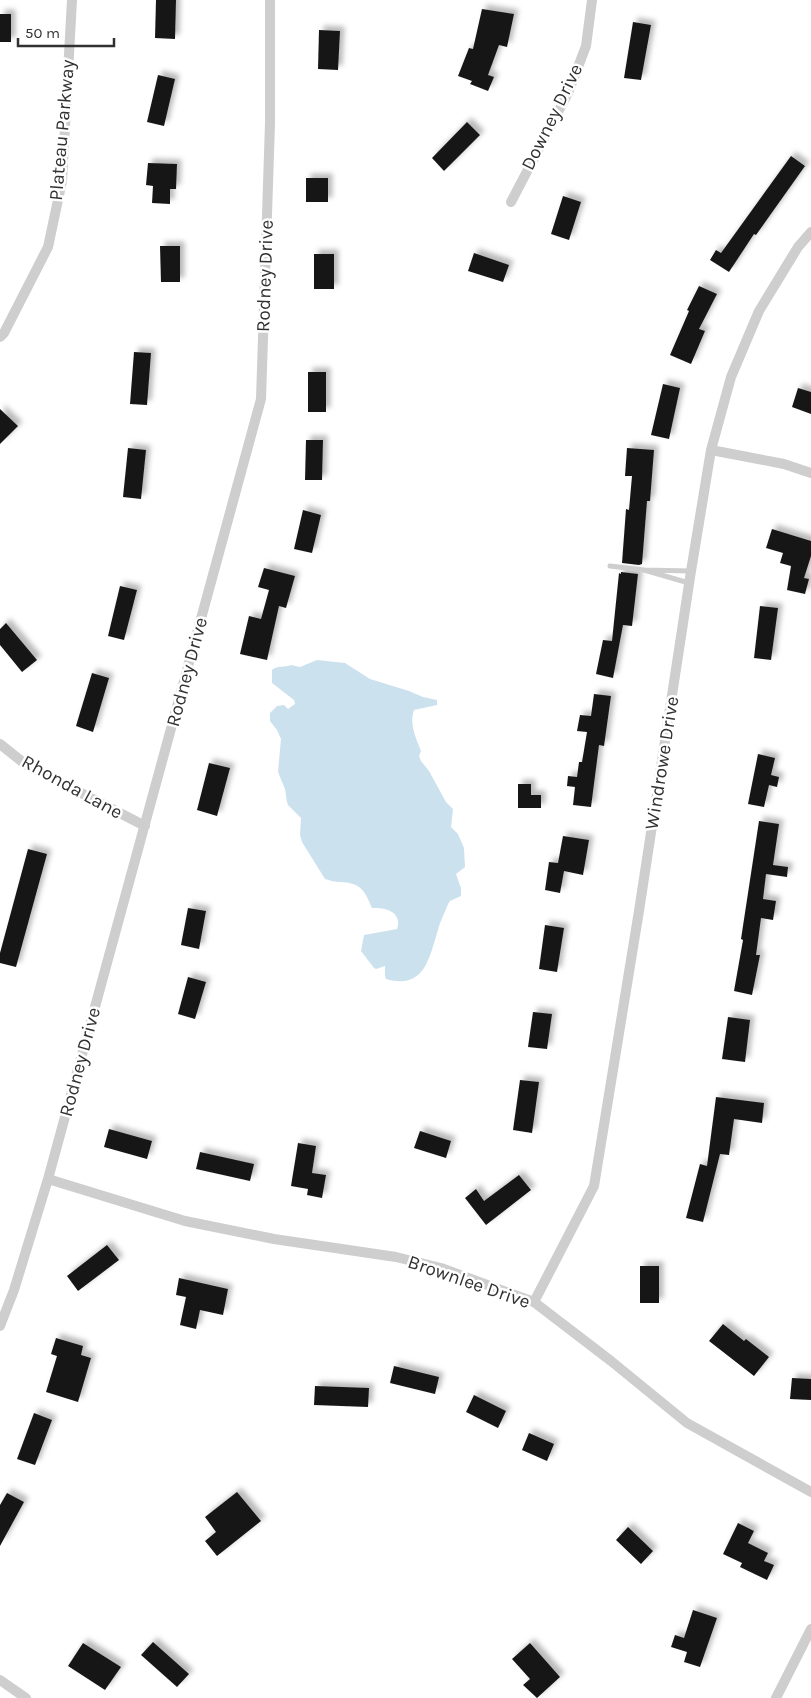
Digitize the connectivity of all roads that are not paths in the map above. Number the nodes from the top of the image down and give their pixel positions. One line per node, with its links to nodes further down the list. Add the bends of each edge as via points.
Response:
1 (72, 0): 6 (street, Plateau Parkway, via 62,181 48,247)
2 (270, 0): 14 (street, Rodney Drive, via 270,123 261,399)
3 (592, 0): 4 (street, Downey Drive, via 586,46 568,93)
4 (511, 202)
5 (811, 232): 7 (street, Windrowe Drive, via 798,247 759,311 731,377)
6 (0, 337)
7 (711, 450): 8 (street, via 784,464); 11 (street, Windrowe Drive)
8 (811, 473)
9 (610, 566): 10 (lane)
10 (644, 570): 11 (lane); 12 (lane)
11 (690, 571): 12 (street, Windrowe Drive)
12 (689, 583): 16 (street, Windrowe Drive, via 594,1186)
13 (0, 744): 14 (street, Rhonda Lane, via 26,764)
14 (146, 826): 15 (street, Rodney Drive)
15 (48, 1179): 16 (street, Brownlee Drive, via 185,1221 274,1240 396,1257 441,1268); 17 (street, Rodney Drive)
16 (534, 1302): 18 (street, Brownlee Drive, via 686,1422)
17 (0, 1326)
18 (811, 1492)
19 (811, 1629): 22 (street)
20 (0, 1680): 21 (street)
21 (26, 1698)
22 (776, 1698)

